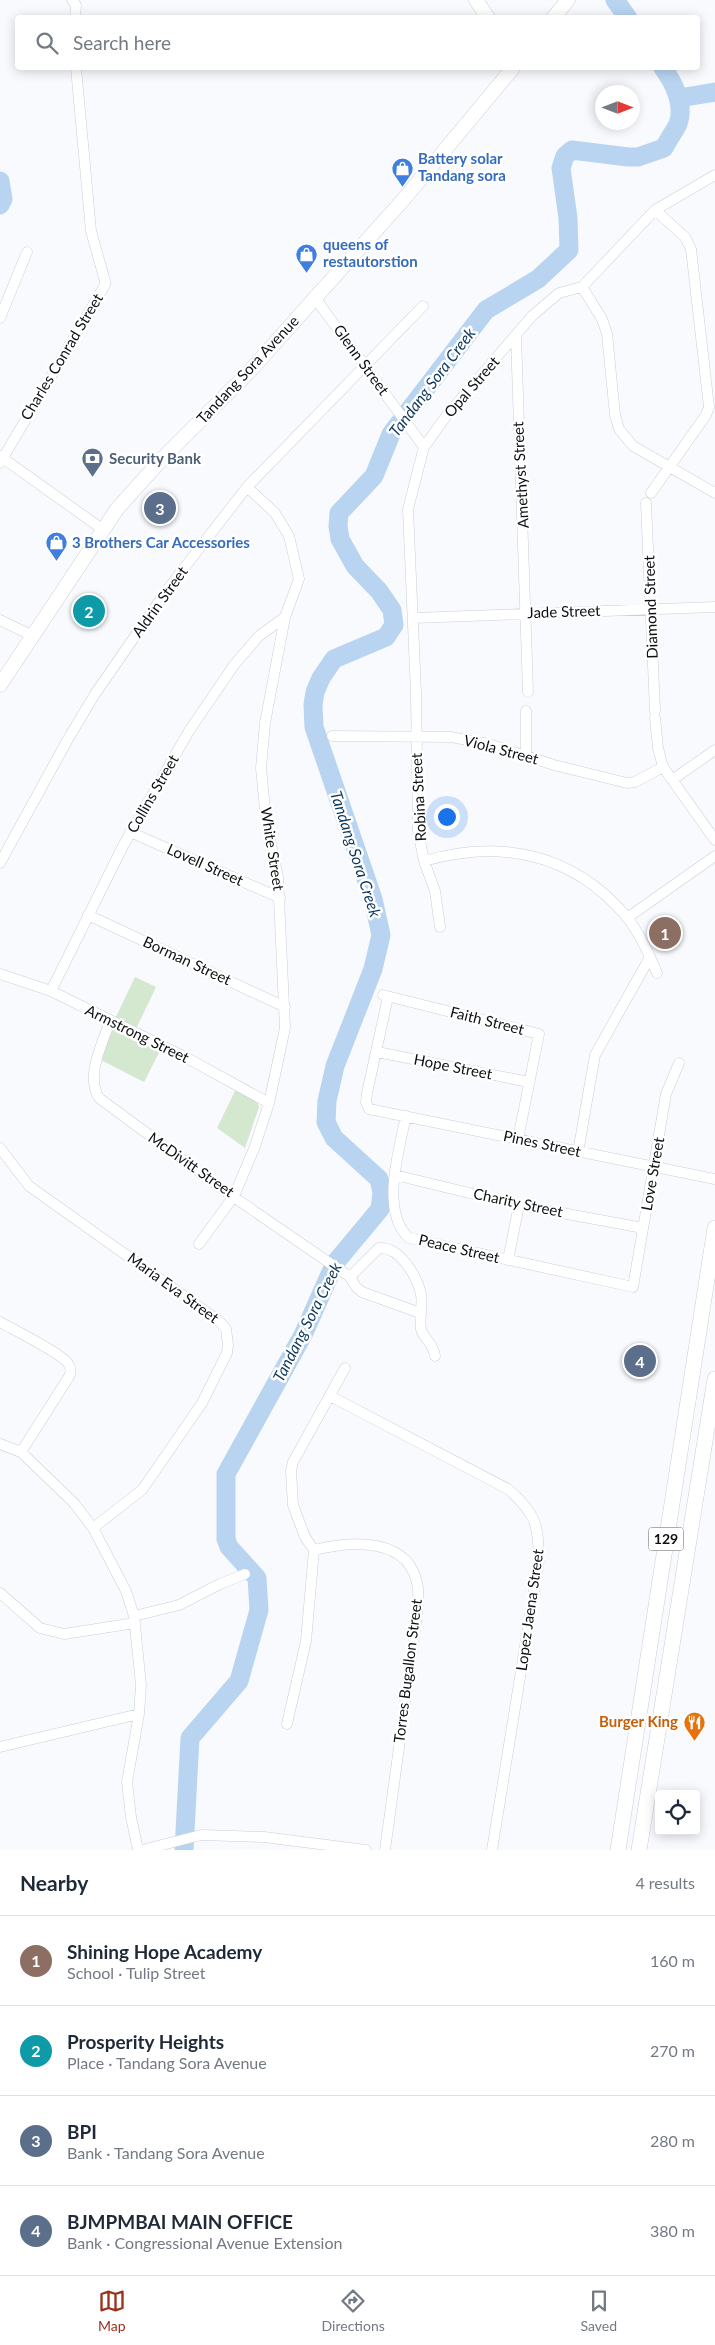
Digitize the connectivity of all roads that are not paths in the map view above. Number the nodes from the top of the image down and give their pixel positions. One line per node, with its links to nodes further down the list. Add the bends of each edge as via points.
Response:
1 (72, 0): 4 (street, via 76,5)
2 (476, 0): 5 (main road)
3 (568, 0): 6 (main road)
4 (76, 15)
5 (486, 15)
6 (556, 15)
7 (76, 70): 19 (street, Charles Conrad Street, via 90,231 105,285)
8 (511, 70): 13 (main road, Tandang Sora Avenue)
9 (715, 175): 10 (street)
10 (655, 210): 12 (street); 20 (street, via 685,237 691,249 708,407 706,415)
11 (27, 252): 15 (street)
12 (582, 287): 16 (street, Opal Street, via 559,293 532,316); 20 (street, via 602,319 607,334 615,415 620,429 633,446)
13 (316, 298): 17 (street, Glenn Street); 23 (main road, Tandang Sora Avenue, via 250,371 141,481)
14 (423, 306): 17 (street, Aldrin Street)
15 (0, 318)
16 (516, 336): 18 (street, Opal Street, via 447,415); 26 (street, Amethyst Street)
17 (366, 366): 18 (street, Glenn Street); 21 (street, Aldrin Street)
18 (424, 447): 28 (street, Opal Street, via 408,509)
19 (1, 459): 23 (street)
20 (669, 465): 22 (street); 25 (street, Diamond Street, via 649,498)
21 (247, 487): 27 (street, White Street, via 275,513 289,536 298,579); 45 (street, Aldrin Street, via 167,590 95,694)
22 (715, 493)
23 (102, 529): 30 (main road, Tandang Sora Avenue)
24 (715, 607): 25 (street, Jade Street)
25 (651, 609): 26 (street, Jade Street); 39 (street, Diamond Street, via 655,715)
26 (527, 614): 28 (street, Jade Street); 32 (street, Amethyst Street)
27 (285, 617): 41 (street, Collins Street, via 259,636 234,666 189,732); 46 (street, White Street, via 265,723 261,768 266,820)
28 (413, 618): 33 (street, Opal Street)
29 (0, 620): 30 (street)
30 (31, 635): 31 (main road, Tandang Sora Avenue)
31 (0, 685)
32 (528, 692)
33 (416, 694): 36 (street, Robina Street)
34 (526, 711): 38 (street)
35 (332, 736): 36 (street, Viola Street)
36 (416, 736): 38 (street, Viola Street, via 451,736); 44 (street, Robina Street, via 418,831)
37 (715, 750): 40 (street)
38 (526, 755): 39 (street, Viola Street, via 627,783)
39 (663, 768): 40 (street, Diamond Street)
40 (672, 780): 42 (street, Diamond Street)
41 (130, 832): 46 (street, Lovell Street); 47 (street, Collins Street)
42 (715, 840)
43 (715, 856): 48 (street)
44 (424, 861): 48 (street, via 479,850 534,856 586,880); 49 (street, Robina Street, via 435,890)
45 (0, 863)
46 (280, 898): 54 (street, White Street)
47 (88, 915): 53 (street, Collins Street); 54 (street, Borman Street)
48 (627, 918): 50 (street)
49 (440, 927)
50 (650, 957): 51 (street); 64 (street, via 595,1055)
51 (657, 973)
52 (0, 974): 53 (street, Armstrong Street)
53 (51, 991): 55 (street, Armstrong Street)
54 (285, 1007): 59 (street, White Street, via 285,1028)
55 (110, 1021): 59 (street, Armstrong Street, via 230,1080); 68 (street, McDivitt Street, via 95,1072 95,1092 99,1098)
56 (377, 1052): 58 (street, Hope Street); 58 (street, Faith Street, via 385,996 539,1034); 60 (street, Faith Street, via 366,1102)
57 (680, 1064): 65 (street, Love Street, via 666,1094)
58 (529, 1082): 62 (street, Faith Street)
59 (269, 1103): 68 (street, White Street)
60 (369, 1108): 61 (street, Pines Street)
61 (406, 1116): 62 (street, Pines Street); 66 (street, Peace Street)
62 (518, 1140): 64 (street, Pines Street)
63 (0, 1148): 84 (street, Maria Eva Street, via 29,1186 173,1286 226,1329 226,1353 202,1403 138,1495)
64 (578, 1152): 65 (street, Pines Street)
65 (655, 1168): 67 (street, Pines Street); 70 (street, Love Street)
66 (395, 1175): 69 (street, Charity Street); 73 (street, Peace Street, via 395,1216 409,1238)
67 (715, 1179)
68 (234, 1196): 72 (street, White Street); 74 (street, McDivitt Street)
69 (519, 1205): 70 (street, Charity Street); 73 (street)
70 (643, 1228): 75 (street, Love Street)
71 (715, 1228): 89 (main road, 129)
72 (199, 1244)
73 (508, 1260): 75 (street, Peace Street)
74 (350, 1277): 76 (street, McDivitt Street, via 362,1292); 76 (street, via 376,1250 387,1248 409,1269 421,1294)
75 (633, 1287)
76 (420, 1312): 78 (street, via 422,1330 434,1346)
77 (0, 1322): 83 (street, via 68,1362 71,1373)
78 (435, 1356)
79 (345, 1368): 81 (street)
80 (715, 1379): 90 (main road, 129)
81 (330, 1396): 85 (street, via 291,1472 293,1505 305,1537); 98 (street, Lopez Jaena Street, via 508,1489 529,1507 538,1533 539,1560)
82 (0, 1445): 83 (street)
83 (20, 1452): 84 (street, via 74,1503)
84 (93, 1528): 88 (street, via 126,1591)
85 (314, 1550): 92 (street, via 306,1641); 97 (street, Torres Bugallon Street, via 340,1544 366,1544 396,1552 411,1567 418,1588 416,1623)
86 (245, 1574): 88 (street, via 179,1605)
87 (0, 1593): 88 (street, via 40,1628 64,1634)
88 (135, 1620): 91 (street, via 141,1685)
89 (649, 1651): 90 (main road); 99 (main road, 129)
90 (671, 1654): 100 (main road, 129)
91 (139, 1714): 93 (street); 95 (street, via 126,1782)
92 (287, 1724)
93 (0, 1747)
94 (290, 1845): 95 (street, via 264,1836 191,1836); 96 (street)
95 (140, 1850)
96 (366, 1850)
97 (384, 1850)
98 (492, 1850)
99 (618, 1850)
100 (640, 1850)

